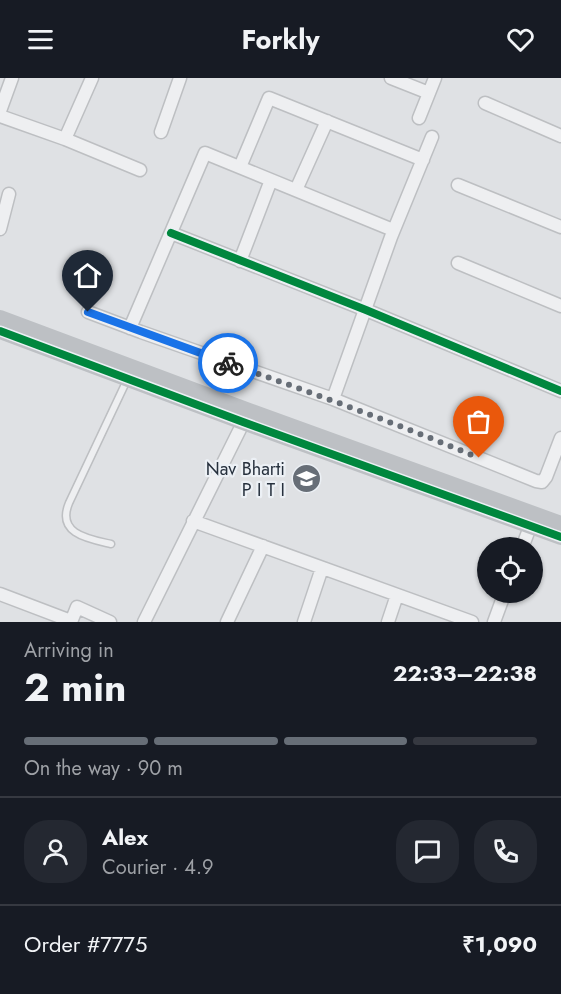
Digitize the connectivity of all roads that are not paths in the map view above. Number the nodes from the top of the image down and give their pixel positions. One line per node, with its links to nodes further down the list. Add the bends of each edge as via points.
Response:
1 (12, 78): 8 (street)
2 (92, 78): 15 (street)
3 (180, 78): 12 (street)
4 (391, 78): 6 (street)
5 (435, 78): 6 (street)
6 (429, 93): 10 (street)
7 (485, 103): 13 (street)
8 (0, 111)
9 (0, 116): 15 (street)
10 (419, 118)
11 (327, 121): 16 (street); 17 (street, via 269,98); 21 (street)
12 (161, 132)
13 (561, 136)
14 (432, 137): 16 (street)
15 (65, 139): 18 (street)
16 (423, 160): 25 (street)
17 (240, 167): 19 (street); 26 (street, via 205,153)
18 (140, 170)
19 (272, 180): 21 (street); 27 (street)
20 (459, 185): 23 (street)
21 (296, 190): 25 (street)
22 (9, 194): 24 (street)
23 (561, 227)
24 (0, 228)
25 (393, 230): 30 (street)
26 (171, 234): 27 (street); 33 (street)
27 (240, 261): 30 (street)
28 (458, 263): 29 (street)
29 (561, 306)
30 (366, 310): 36 (street); 37 (street)
31 (88, 312): 33 (street)
32 (0, 318): 38 (street)
33 (130, 328): 37 (street)
34 (0, 331): 35 (street)
35 (128, 379): 38 (street); 45 (lane, via 66,516 67,523 80,535)
36 (561, 391)
37 (333, 399): 39 (street, via 536,481 542,482 546,477)
38 (246, 417): 40 (street); 41 (street)
39 (561, 438)
40 (193, 521): 46 (street); 54 (street)
41 (532, 521): 42 (street); 43 (street); 44 (street)
42 (561, 524)
43 (526, 537)
44 (561, 537)
45 (111, 544)
46 (263, 546): 47 (street); 55 (street)
47 (322, 568): 49 (street); 56 (street)
48 (0, 594): 52 (street)
49 (398, 595): 51 (street); 57 (street)
50 (501, 603): 58 (street)
51 (467, 621)
52 (71, 622): 53 (street, via 77,608)
53 (110, 622)
54 (144, 622)
55 (227, 622)
56 (304, 622)
57 (388, 622)
58 (494, 622)

